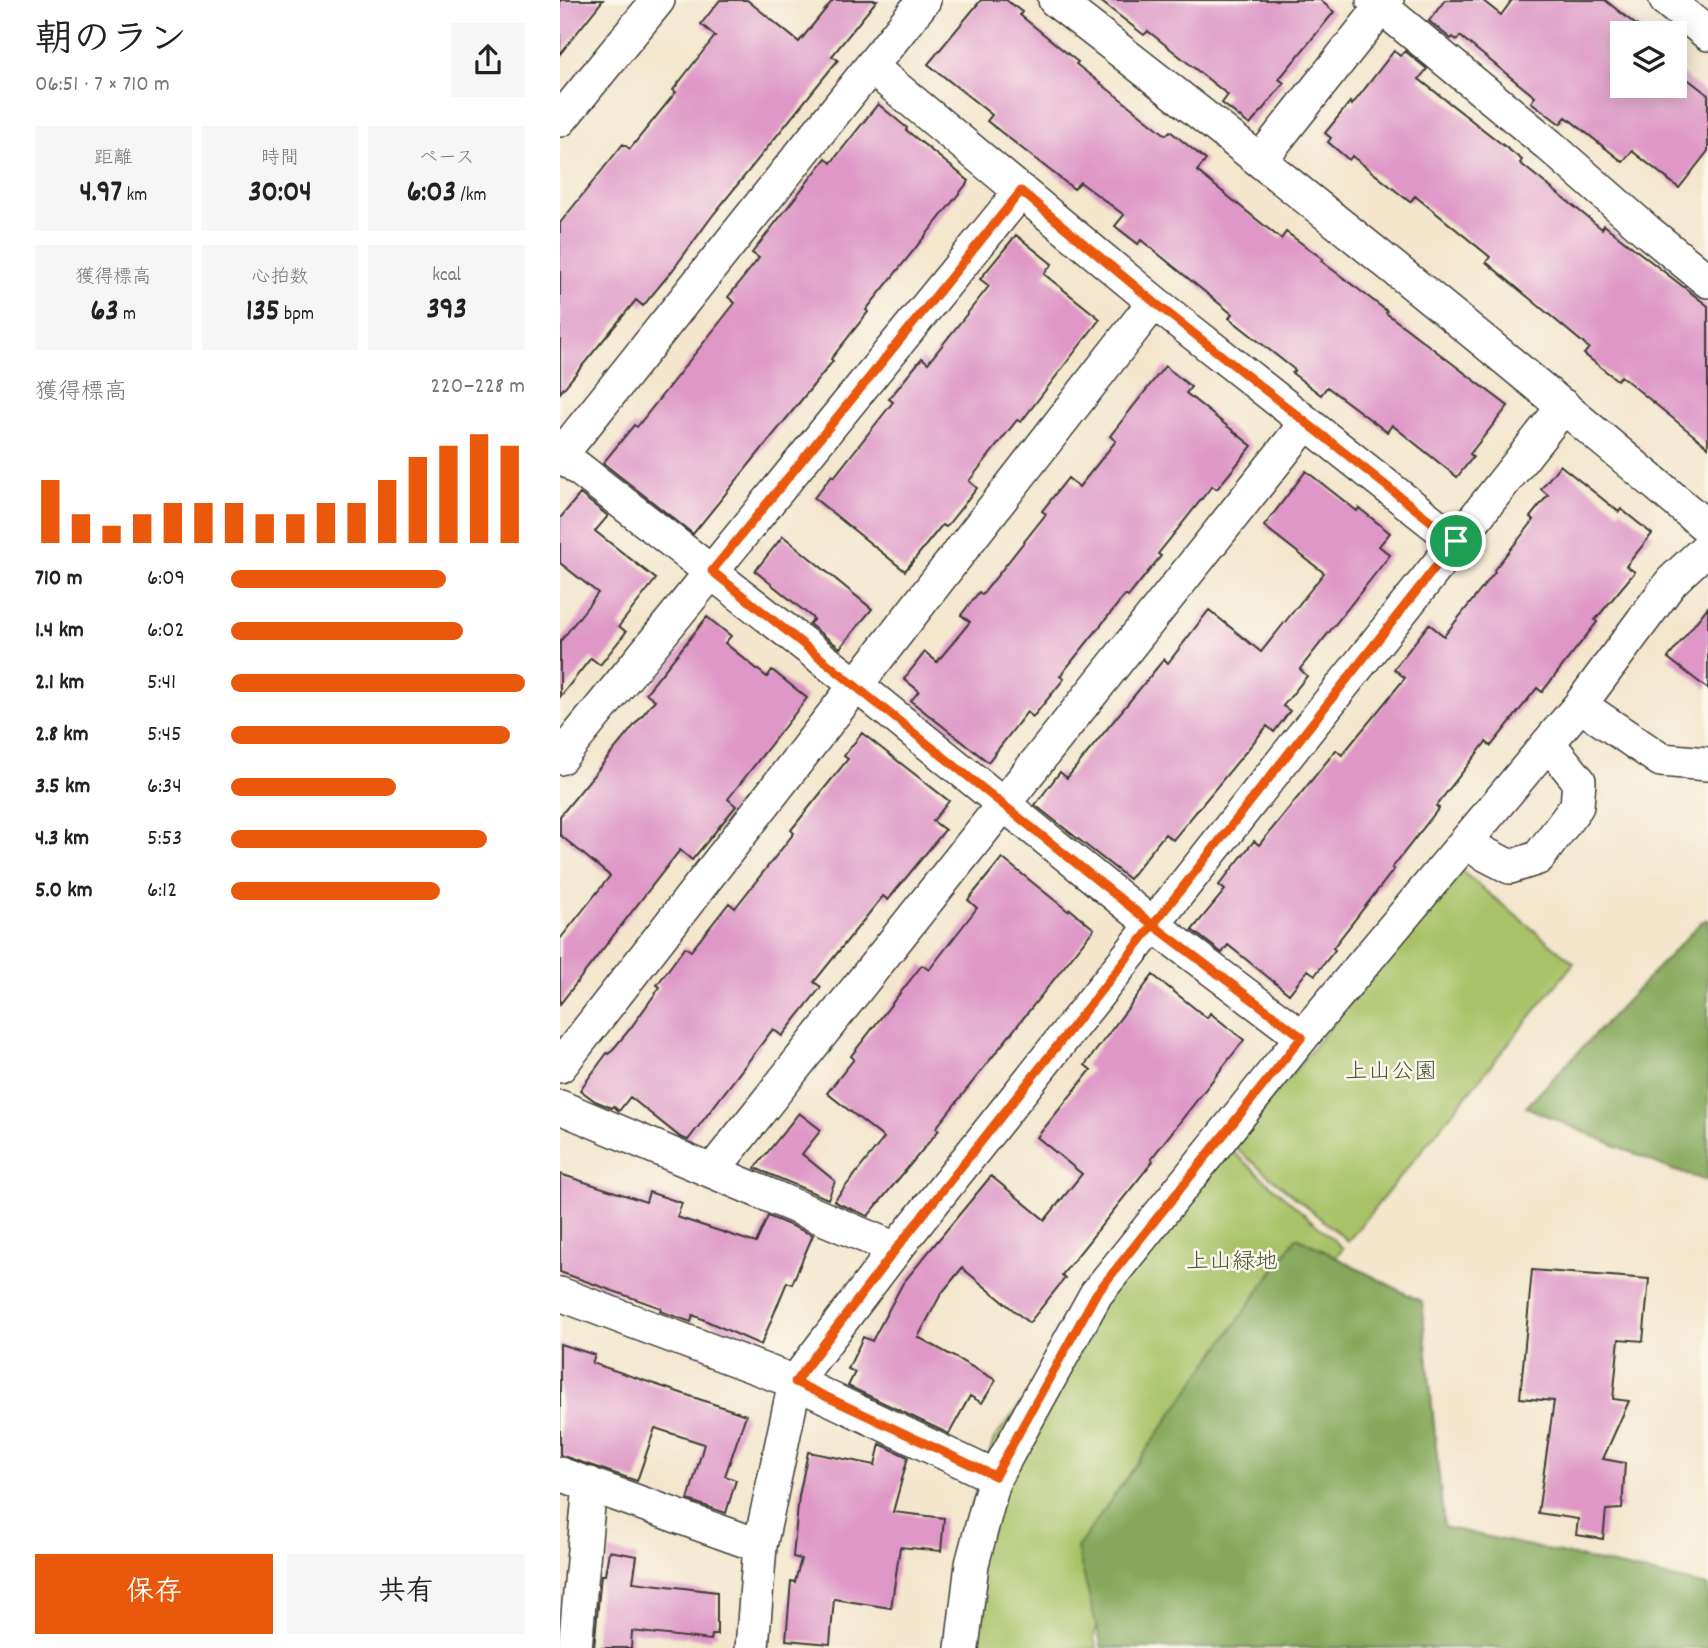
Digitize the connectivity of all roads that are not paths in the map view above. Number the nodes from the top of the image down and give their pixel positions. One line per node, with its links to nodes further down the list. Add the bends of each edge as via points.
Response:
1 (659, 0): 8 (street)
2 (924, 0): 7 (street)
3 (1055, 0): 9 (street)
4 (1666, 0): 6 (street)
5 (1380, 2): 9 (street); 11 (street)
6 (1708, 34)
7 (871, 67): 10 (street); 15 (street)
8 (560, 120)
9 (1261, 159): 13 (street)
10 (1021, 191): 12 (street); 19 (street)
11 (1708, 281)
12 (1154, 302): 14 (street); 20 (street)
13 (1564, 405): 16 (street); 17 (street)
14 (1306, 422): 17 (street); 25 (street)
15 (560, 455): 19 (street)
16 (1708, 528)
17 (1456, 541): 27 (street)
18 (1708, 547): 21 (street, via 1672,581)
19 (712, 571): 20 (street); 23 (street)
20 (856, 685): 25 (street); 29 (street)
21 (1580, 705): 22 (street); 24 (street, via 1661,760)
22 (1548, 743): 26 (street); 26 (street, via 1579,781 1577,806 1538,858 1510,867 1481,852)
23 (560, 758)
24 (1708, 764)
25 (1003, 804): 27 (street); 31 (street)
26 (1468, 839): 28 (street)
27 (1153, 925): 28 (street); 32 (street)
28 (1302, 1037): 35 (street, via 1096,1294)
29 (560, 1066)
30 (560, 1107): 31 (street)
31 (713, 1170): 32 (street)
32 (896, 1249): 34 (street)
33 (560, 1294): 34 (street)
34 (795, 1382): 35 (street); 37 (street)
35 (995, 1476): 40 (street, via 972,1563)
36 (575, 1479): 37 (street); 38 (street)
37 (760, 1546): 39 (street)
38 (575, 1648)
39 (752, 1648)
40 (962, 1648)

